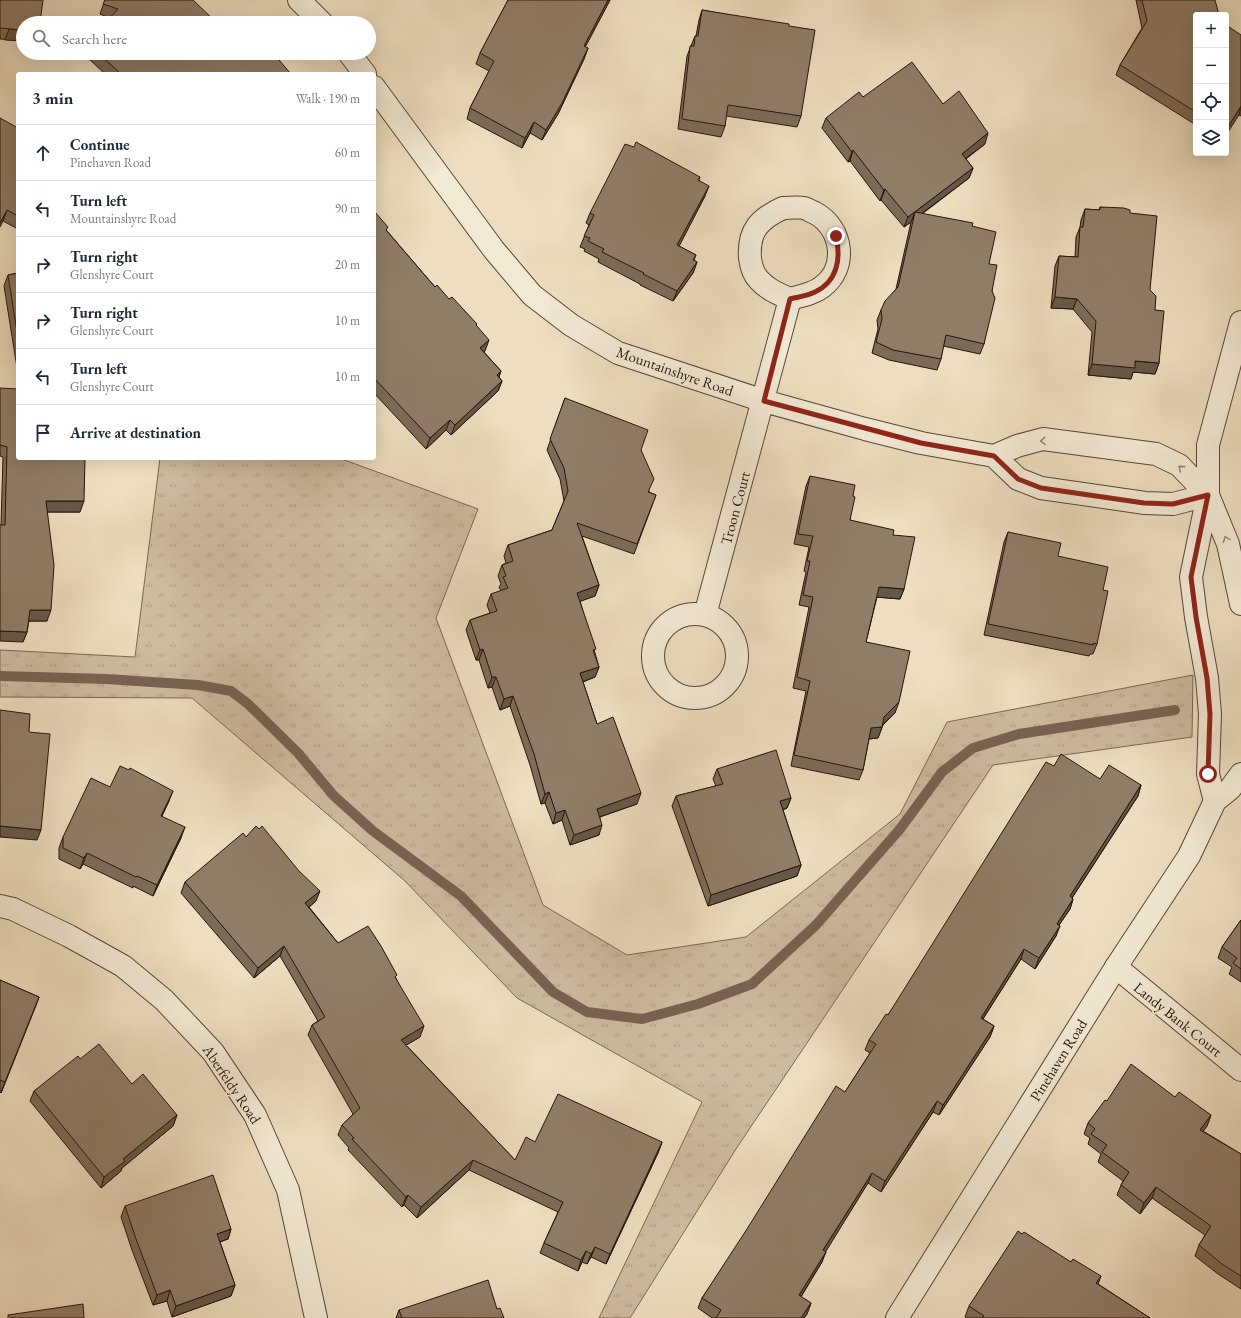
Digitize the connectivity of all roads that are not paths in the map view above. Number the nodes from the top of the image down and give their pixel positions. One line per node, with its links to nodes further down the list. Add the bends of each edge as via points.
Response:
1 (299, 0): 2 (street)
2 (315, 16)
3 (354, 60): 4 (street)
4 (363, 72)
5 (376, 90): 8 (street, Mountainshyre Road, via 494,250 532,295 571,325 618,353)
6 (790, 299): 6 (street, via 823,287 837,268 840,252 836,236 825,219 805,208 783,208 768,215 760,221 749,244 751,266 758,280 770,290); 8 (street, Troon Court)
7 (1241, 322): 10 (street, via 1208,445)
8 (764, 401): 9 (street, Mountainshyre Road, via 921,443); 12 (street, Troon Court)
9 (994, 456): 10 (street, via 1018,479 1041,488 1144,503 1173,504); 10 (street, one-way to 9, via 1179,465 1156,454 1043,439)
10 (1208, 495): 11 (street, one-way to 10, via 1228,544); 14 (street, via 1191,577 1207,678 1210,714 1208,774)
11 (1241, 604)
12 (705, 615)
13 (1241, 774): 14 (street, Pinehaven Road, via 1230,789)
14 (1215, 802): 16 (street, Pinehaven Road, via 1190,856)
15 (0, 906): 18 (street, Aberfeldy Road, via 13,909 123,966 164,1000 213,1052 256,1115 288,1190)
16 (1116, 967): 17 (street, Landy Bank Court); 19 (street, Pinehaven Road)
17 (1241, 1070)
18 (316, 1318)
19 (897, 1318)

